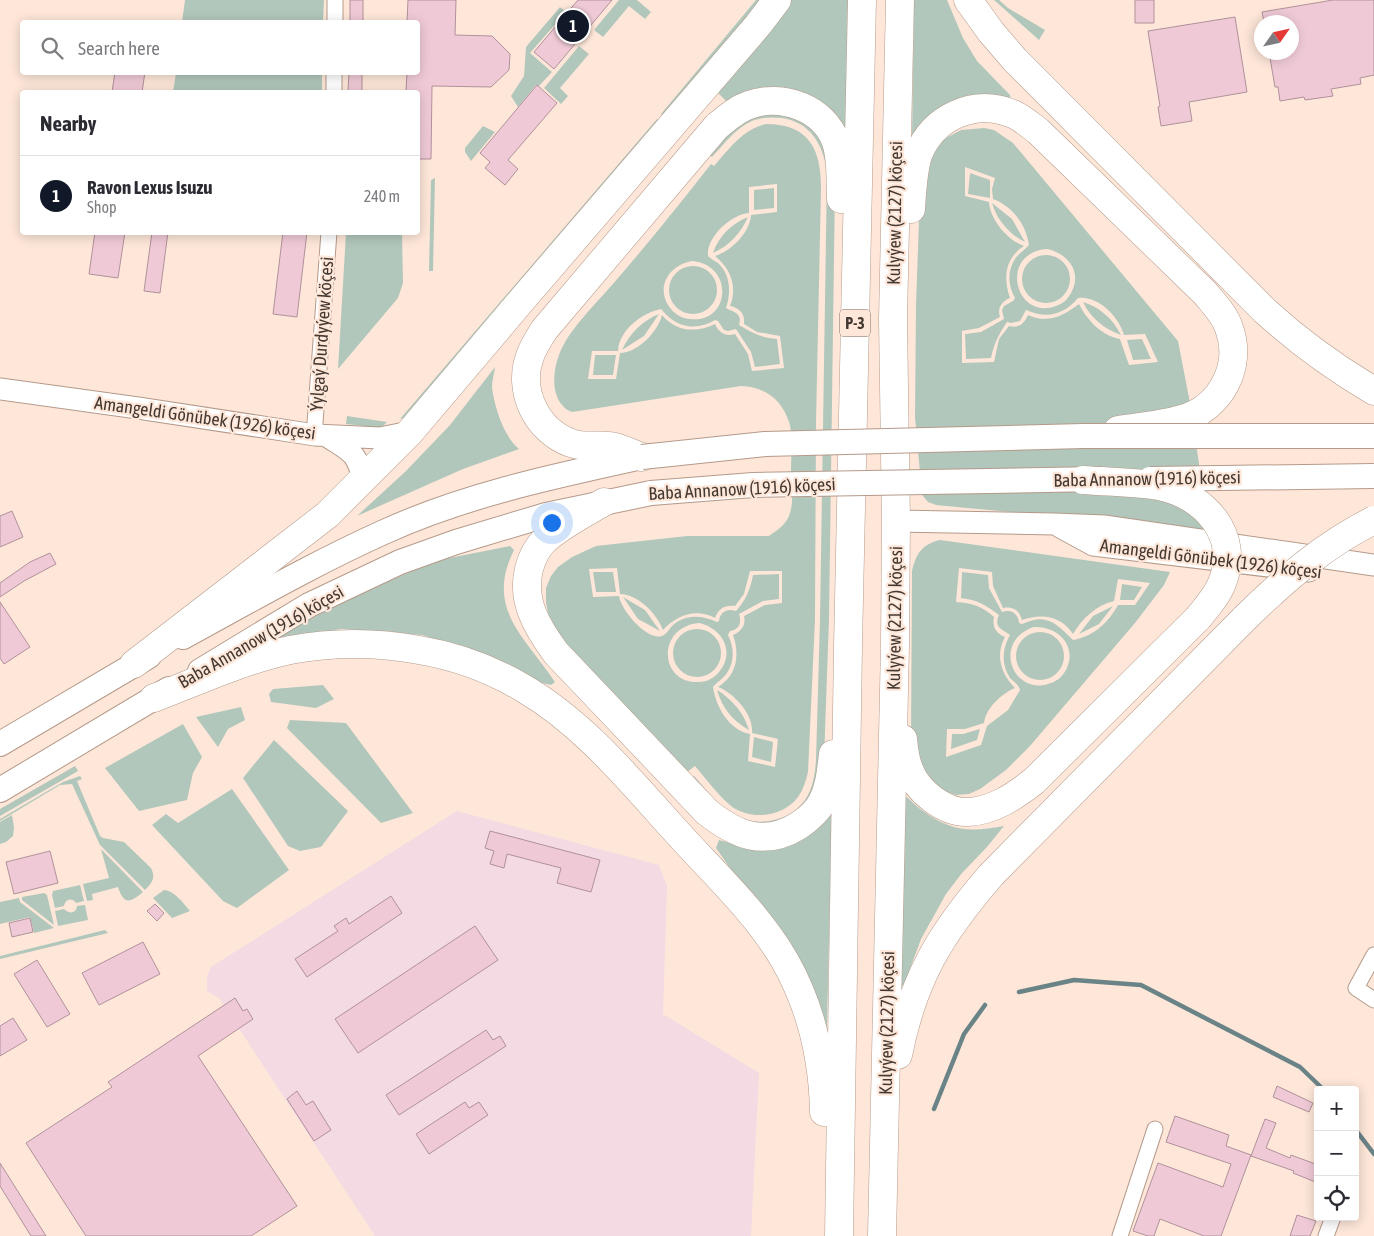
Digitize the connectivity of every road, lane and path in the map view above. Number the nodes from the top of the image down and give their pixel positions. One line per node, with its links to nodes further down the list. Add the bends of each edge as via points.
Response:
1 (335, 0): 6 (street)
2 (778, 0): 14 (highway)
3 (862, 0): 11 (highway, P-3)
4 (900, 0): 10 (highway, Kulyýew (2127) köçesi / P-3)
5 (968, 0): 13 (highway, via 1015,60 1265,311 1316,354)
6 (335, 20)
7 (334, 75): 8 (street)
8 (334, 90)
9 (329, 235): 15 (street, Ýylgaý Durdyýew köçesi)
10 (893, 319): 16 (highway, bridge, via 907,252 918,158 924,143 937,127 962,111 990,108 1014,114 1038,131 1206,293 1230,328 1234,360 1230,375 1224,389 1204,408 1182,419); 24 (highway, Kulyýew (2127) köçesi / P-3)
11 (855, 328): 18 (highway, via 845,268 839,151 831,130 813,112 790,103 766,101 741,108 717,126 544,330 529,357 526,372 529,401 543,425 573,444 610,446); 29 (highway, P-3)
12 (0, 389): 15 (street, Amangeldi Gönübek (1926) köçesi)
13 (1374, 391)
14 (410, 432): 15 (street, Amangeldi Gönübek (1926) köçesi, via 380,438); 20 (highway)
15 (322, 436): 20 (street, via 354,455)
16 (1083, 436): 17 (main road, Baba Annanow (1916) köçesi, bridge); 18 (main road, Baba Annanow (1916) köçesi, bridge, via 765,444)
17 (1374, 436)
18 (642, 458): 30 (main road, Baba Annanow (1916) köçesi, via 542,479 385,531 292,577)
19 (1374, 476): 21 (main road, Baba Annanow (1916) köçesi, bridge)
20 (363, 480): 30 (highway, via 314,525)
21 (1083, 480): 22 (main road, Baba Annanow (1916) köçesi, bridge, via 753,484 651,493); 28 (highway, bridge, via 1160,486 1190,497 1211,514 1220,528 1227,556 1226,569 1216,595 1198,618 1034,781 1000,804 980,810 968,812 934,800 908,769)
22 (604, 502): 29 (highway, via 557,530 536,550 526,585 531,612 556,653 707,812 733,830 762,838 773,836 792,830 818,809 830,775); 31 (main road, Baba Annanow (1916) köçesi, via 546,515 400,562 309,605)
23 (1374, 520): 41 (highway, bridge, via 1349,533 1285,579 990,875 942,937 924,969 910,1005 898,1055)
24 (896, 521): 25 (street, Amangeldi Gönübek (1926) köçesi); 28 (highway, Kulyýew (2127) köçesi / P-3)
25 (1054, 524): 26 (street, Amangeldi Gönübek (1926) köçesi, via 1104,526); 27 (street, Amangeldi Gönübek (1926) köçesi, via 1093,545)
26 (1374, 565)
27 (1374, 578)
28 (894, 645): 40 (highway, Kulyýew (2127) köçesi)
29 (848, 646): 39 (highway)
30 (134, 664): 32 (main road, Baba Annanow (1916) köçesi)
31 (154, 698): 33 (main road, Baba Annanow (1916) köçesi); 38 (highway, via 289,650 353,643 417,650 470,663 523,688 552,708 596,746 752,914 773,942 796,983 812,1026 824,1086)
32 (0, 744)
33 (0, 790)
34 (1374, 955): 35 (street, via 1356,988)
35 (1374, 1000)
36 (1155, 1130): 42 (street)
37 (1332, 1221): 43 (street)
38 (826, 1236)
39 (839, 1236)
40 (882, 1236)
41 (894, 1236)
42 (1120, 1236)
43 (1326, 1236)

